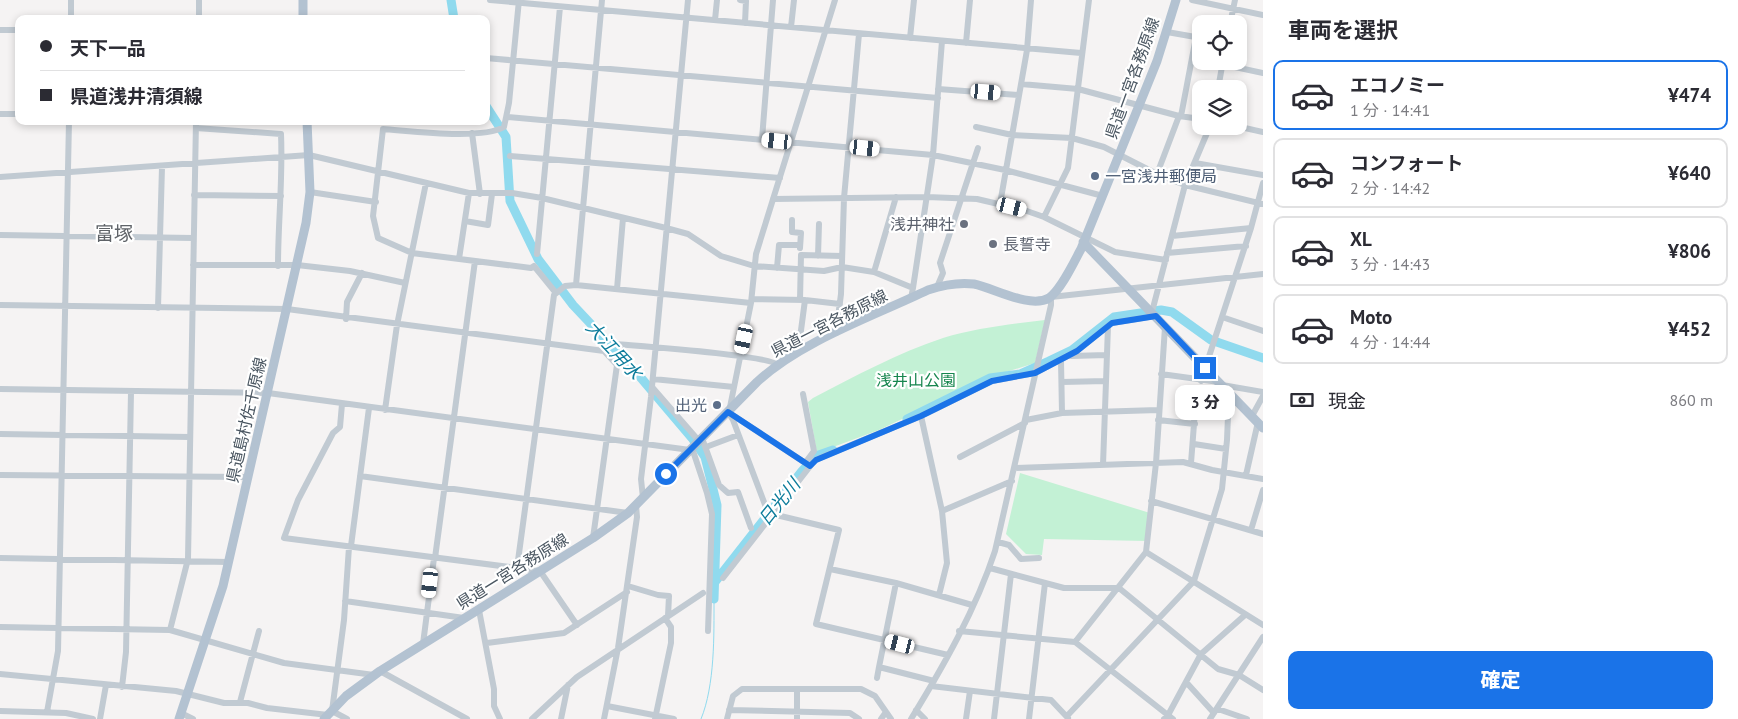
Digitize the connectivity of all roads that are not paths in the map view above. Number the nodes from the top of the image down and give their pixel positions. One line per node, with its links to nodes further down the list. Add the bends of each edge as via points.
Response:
1 (71, 0): 23 (street)
2 (199, 0): 24 (street)
3 (303, 0): 25 (main road)
4 (490, 0): 19 (street)
5 (602, 0): 22 (street)
6 (688, 0): 28 (street)
7 (717, 0): 29 (street)
8 (740, 0): 30 (street, via 746,0)
9 (773, 0): 31 (street)
10 (794, 0): 32 (street)
11 (834, 0): 35 (street)
12 (914, 0): 39 (street)
13 (970, 0): 41 (street)
14 (1031, 0): 42 (street)
15 (1089, 0): 43 (street)
16 (1176, 0): 36 (main road, 県道一宮各務原線)
17 (1192, 0): 21 (street)
18 (1235, 0): 21 (street)
19 (518, 1): 20 (street); 45 (street)
20 (560, 6): 22 (street); 47 (street)
21 (1233, 9): 26 (street); 27 (street)
22 (602, 10): 28 (street); 48 (street)
23 (71, 15)
24 (198, 15)
25 (303, 15)
26 (1232, 15)
27 (1263, 15)
28 (686, 18): 29 (street); 51 (street)
29 (715, 20): 30 (street)
30 (745, 23): 31 (street)
31 (771, 25): 32 (street); 52 (street)
32 (791, 27): 35 (street)
33 (0, 30): 34 (street)
34 (15, 30)
35 (825, 30): 37 (street); 54 (street)
36 (1167, 32): 38 (street); 60 (main road, 県道一宮各務原線)
37 (859, 34): 39 (street); 57 (street)
38 (1192, 37)
39 (910, 38): 40 (street)
40 (942, 41): 41 (street); 55 (street)
41 (966, 43): 42 (street)
42 (1027, 48): 43 (street); 53 (street)
43 (1081, 53): 56 (street)
44 (490, 58): 45 (street)
45 (512, 61): 47 (street); 64 (street)
46 (1192, 62): 63 (street)
47 (555, 65): 48 (street); 66 (street)
48 (596, 68): 51 (street); 71 (street)
49 (1247, 69): 50 (street)
50 (1263, 73)
51 (682, 76): 52 (street); 74 (street)
52 (768, 84): 54 (street); 80 (street)
53 (1021, 84): 56 (street); 58 (street)
54 (808, 87): 57 (street); 81 (street)
55 (938, 89): 58 (street); 59 (street)
56 (1078, 89): 60 (street); 79 (street)
57 (854, 90): 59 (street); 82 (street)
58 (1019, 95): 77 (street)
59 (938, 98): 86 (street)
60 (1141, 104): 63 (street); 84 (main road, 県道一宮各務原線)
61 (0, 114): 62 (street)
62 (15, 114)
63 (1180, 116): 65 (street); 99 (street)
64 (507, 117): 66 (street); 76 (street, via 504,127 497,131)
65 (1192, 118)
66 (549, 120): 71 (street); 89 (street)
67 (69, 125): 97 (street)
68 (196, 125): 93 (street)
69 (204, 125): 88 (street, via 281,134)
70 (307, 125): 85 (main road, 県道島村佐千原線)
71 (591, 125): 74 (street); 90 (street)
72 (976, 127): 77 (street)
73 (1247, 128): 75 (street)
74 (676, 132): 80 (street); 95 (street)
75 (1263, 132)
76 (472, 133): 98 (street, via 383,129); 110 (street)
77 (1012, 135): 79 (street); 96 (street)
78 (1206, 135): 92 (street)
79 (1072, 138): 84 (street, via 1104,146); 105 (street, via 1068,168)
80 (762, 139): 81 (street)
81 (792, 142): 82 (street); 102 (street)
82 (849, 147): 86 (street); 117 (street)
83 (978, 148): 91 (street)
84 (1120, 154): 99 (street); 113 (main road, 県道一宮各務原線)
85 (308, 155): 88 (street); 98 (street); 107 (main road, 県道島村佐千原線)
86 (933, 155): 91 (street); 115 (street)
87 (510, 156): 89 (street)
88 (282, 157): 93 (street); 112 (street)
89 (545, 159): 90 (street); 116 (street)
90 (587, 163): 95 (street); 123 (street)
91 (974, 163): 96 (street); 118 (street)
92 (1195, 163): 100 (street); 106 (street)
93 (195, 165): 94 (street); 109 (street)
94 (162, 167): 97 (street); 134 (street)
95 (672, 170): 102 (street); 129 (street)
96 (1005, 170): 105 (street); 121 (street)
97 (68, 172): 101 (street); 132 (street)
98 (379, 173): 103 (street); 120 (street)
99 (1157, 174): 106 (street)
100 (1263, 175)
101 (0, 178)
102 (780, 178): 119 (street)
103 (426, 183): 108 (street); 139 (street)
104 (1263, 183): 122 (street)
105 (1061, 185): 113 (street); 124 (street)
106 (1185, 186): 122 (street); 133 (street)
107 (310, 192): 120 (street); 148 (main road, 県道島村佐千原線)
108 (469, 193): 110 (street); 127 (street)
109 (194, 194): 112 (street); 135 (street)
110 (480, 194): 111 (street)
111 (492, 194): 116 (street); 127 (street, via 488,225)
112 (281, 196): 149 (street)
113 (1103, 196): 136 (main road, 県道一宮各務原線)
114 (896, 197): 115 (street); 117 (street); 154 (street)
115 (927, 197): 118 (street); 162 (street)
116 (542, 198): 123 (street); 140 (street)
117 (844, 198): 119 (street); 143 (street)
118 (961, 198): 121 (street); 161 (street, via 940,263 943,273)
119 (773, 199): 150 (street)
120 (376, 202): 139 (street, via 373,216 378,238)
121 (1000, 204): 124 (street)
122 (1261, 204): 130 (street)
123 (583, 208): 125 (street); 159 (street)
124 (1044, 217): 136 (street)
125 (623, 218): 129 (street); 164 (street)
126 (792, 220): 137 (street, via 792,232 801,234)
127 (465, 221): 145 (street)
128 (819, 224): 142 (street)
129 (666, 228): 150 (street, via 688,234 721,256); 166 (street)
130 (1251, 228): 133 (street); 138 (street)
131 (0, 235): 132 (street)
132 (67, 235): 134 (street); 173 (street)
133 (1172, 236): 144 (street)
134 (160, 237): 135 (street); 174 (street)
135 (193, 238): 147 (street)
136 (1084, 240): 144 (street, via 1115,252); 163 (main road); 167 (main road, 県道一宮各務原線, via 1069,272)
137 (800, 245): 141 (street); 152 (street, via 779,244)
138 (1246, 246): 144 (street); 157 (street)
139 (412, 253): 145 (street); 158 (street)
140 (537, 254)
141 (801, 256): 142 (street); 153 (street)
142 (818, 256): 143 (street)
143 (842, 256): 151 (street)
144 (1166, 257): 160 (street)
145 (459, 259): 146 (street)
146 (476, 261): 165 (street, via 534,266); 185 (street)
147 (193, 265): 149 (street); 175 (street)
148 (297, 265): 149 (street); 155 (street); 176 (main road, 県道島村佐千原線)
149 (278, 266)
150 (754, 266): 152 (street); 170 (street)
151 (842, 267): 153 (street, via 824,271); 154 (street); 171 (street)
152 (777, 268): 153 (street)
153 (800, 270): 169 (street)
154 (874, 272): 162 (street)
155 (362, 273): 158 (street); 179 (street, via 347,302)
156 (1263, 274): 157 (street)
157 (1235, 277): 160 (street); 178 (street)
158 (405, 283): 180 (street)
159 (576, 285): 164 (street); 165 (street)
160 (1159, 285): 163 (street); 177 (street)
161 (937, 287): 167 (main road, 県道一宮各務原線, via 974,284 1031,301); 168 (main road, 県道一宮各務原線)
162 (913, 288): 168 (street)
163 (1129, 288): 167 (street); 177 (main road)
164 (617, 289): 166 (street)
165 (558, 292): 186 (street, via 552,300)
166 (660, 293): 170 (street); 188 (street)
167 (1051, 296): 196 (street)
168 (911, 298): 184 (main road, 県道一宮各務原線)
169 (802, 300): 170 (street); 171 (street); 189 (street)
170 (751, 301): 192 (street)
171 (840, 304): 184 (street)
172 (0, 305): 173 (street)
173 (65, 306): 174 (street); 206 (street)
174 (158, 308): 175 (street)
175 (192, 309): 176 (street); 209 (street)
176 (287, 309): 179 (street); 210 (main road, 県道島村佐千原線)
177 (1154, 314): 181 (street); 182 (main road)
178 (1222, 317): 183 (street); 195 (street)
179 (346, 319): 180 (street)
180 (397, 325): 185 (street); 215 (street)
181 (1108, 326): 190 (street); 191 (street)
182 (1165, 327): 195 (main road); 197 (street)
183 (1263, 331)
184 (836, 333): 189 (main road, 県道一宮各務原線)
185 (465, 334): 186 (street); 222 (street)
186 (549, 345): 227 (street); 233 (street, via 604,351 617,365)
187 (613, 345): 188 (street)
188 (656, 347): 192 (street); 198 (street)
189 (798, 353): 194 (main road, 県道一宮各務原線)
190 (1107, 355): 191 (street); 199 (street)
191 (1069, 356): 193 (street)
192 (740, 357): 194 (street, via 772,360); 203 (street)
193 (1060, 361): 196 (street); 201 (street)
194 (778, 365): 217 (main road, 県道一宮各務原線)
195 (1205, 368): 200 (street); 204 (main road)
196 (1035, 373): 221 (street, via 992,381); 224 (street)
197 (1161, 374): 200 (street); 216 (street)
198 (653, 379): 202 (street); 203 (street)
199 (1106, 381): 201 (street); 218 (street)
200 (1201, 381): 204 (street)
201 (1062, 382): 220 (street)
202 (652, 387): 234 (street); 236 (street)
203 (734, 387): 217 (street)
204 (1223, 387): 208 (street); 219 (street); 225 (main road)
205 (0, 389): 206 (street)
206 (64, 390): 207 (street); 230 (street)
207 (131, 392): 209 (street); 231 (street)
208 (1263, 392)
209 (191, 393): 210 (street); 232 (street)
210 (268, 393): 213 (street); 251 (main road, 県道島村佐千原線)
211 (803, 394): 241 (street, via 814,451)
212 (1263, 396): 225 (street)
213 (342, 404): 214 (street); 270 (street, via 340,427 333,433 298,500 284,538)
214 (369, 408): 215 (street); 249 (street)
215 (385, 410): 222 (street)
216 (1158, 410): 218 (street); 223 (street)
217 (728, 412): 229 (street); 236 (main road, 県道一宮各務原線); 241 (street)
218 (1104, 412): 220 (street); 242 (street)
219 (1228, 412): 226 (street, via 1195,411); 237 (street)
220 (1062, 413): 224 (street)
221 (921, 416): 241 (street); 261 (street)
222 (453, 417): 227 (street); 254 (street)
223 (1158, 420): 226 (street); 239 (street)
224 (1026, 421): 238 (street); 243 (street)
225 (1258, 422): 246 (street)
226 (1195, 424): 235 (street)
227 (537, 429): 233 (street); 257 (street)
228 (0, 434): 230 (street)
229 (738, 435): 236 (street); 263 (street, via 765,507)
230 (63, 436): 231 (street); 247 (street)
231 (131, 437): 232 (street); 250 (street)
232 (190, 438): 248 (street)
233 (606, 438): 234 (street); 260 (street)
234 (646, 443): 236 (street); 256 (street, via 641,479)
235 (1194, 444): 237 (street); 240 (street)
236 (697, 445): 256 (main road, 県道一宮各務原線); 265 (street, via 719,485 728,493 738,492); 308 (street, via 712,514)
237 (1226, 449): 244 (street)
238 (960, 457)
239 (1156, 463): 240 (street); 242 (street); 258 (street)
240 (1191, 463): 244 (street)
241 (808, 464): 263 (street)
242 (1102, 465): 243 (street)
243 (1014, 468): 253 (street)
244 (1224, 471): 246 (street); 264 (street)
245 (0, 474): 247 (street)
246 (1246, 475): 252 (street)
247 (63, 476): 250 (street); 273 (street)
248 (189, 476): 250 (street); 251 (street); 277 (street)
249 (360, 476): 254 (street); 270 (street)
250 (130, 477): 276 (street)
251 (248, 477): 278 (main road, 県道島村佐千原線)
252 (1263, 479)
253 (1012, 481): 261 (street); 269 (street)
254 (444, 488): 257 (street); 274 (street)
255 (1263, 490): 266 (street)
256 (643, 498): 259 (main road, 県道一宮各務原線)
257 (526, 499): 260 (street); 279 (street)
258 (1152, 501): 264 (street); 271 (street)
259 (636, 505): 262 (main road, 県道一宮各務原線); 289 (street)
260 (597, 509): 262 (street); 268 (street)
261 (942, 511): 291 (street, via 947,563)
262 (628, 512): 268 (main road, 県道一宮各務原線)
263 (772, 514): 281 (street, via 839,530); 284 (street)
264 (1213, 519): 266 (street); 285 (street)
265 (751, 528)
266 (1251, 530): 267 (street)
267 (1263, 534)
268 (593, 538): 282 (main road, 県道一宮各務原線)
269 (998, 542): 275 (street, via 1009,545 1021,558); 280 (street)
270 (350, 547): 274 (street); 292 (street)
271 (1146, 552): 285 (street); 288 (street)
272 (0, 558): 273 (street)
273 (60, 558): 276 (street); 303 (street)
274 (434, 558): 279 (street); 295 (street)
275 (1039, 558)
276 (128, 560): 277 (street); 305 (street)
277 (187, 560): 278 (street); 306 (street)
278 (229, 562): 312 (main road, 県道島村佐千原線)
279 (517, 568): 282 (street)
280 (990, 568): 283 (street); 293 (street)
281 (830, 569): 286 (street); 313 (street, via 816,624)
282 (540, 571): 294 (main road, 県道一宮各務原線); 300 (street)
283 (1011, 574): 287 (street); 309 (street)
284 (723, 578)
285 (1194, 581): 296 (street); 299 (street)
286 (896, 583): 291 (street); 313 (street)
287 (1045, 583): 288 (street, via 1064,588); 311 (street)
288 (1119, 588): 299 (street); 314 (street)
289 (628, 589): 297 (street, via 669,596); 300 (street); 317 (street)
290 (703, 593): 297 (street)
291 (939, 595): 293 (street)
292 (345, 601): 295 (street); 324 (street)
293 (972, 605): 304 (street)
294 (479, 610): 298 (main road, 県道一宮各務原線); 315 (street)
295 (427, 613): 298 (street); 316 (street)
296 (1245, 615): 301 (street); 320 (street)
297 (667, 617): 317 (street); 353 (street, via 672,627 671,643)
298 (464, 618): 316 (main road, 県道一宮各務原線)
299 (1158, 619): 320 (street); 325 (street)
300 (577, 625): 315 (street, via 564,633)
301 (1263, 625)
302 (0, 627): 303 (street)
303 (59, 629): 305 (street); 330 (street)
304 (961, 629): 309 (street); 322 (street)
305 (126, 630): 306 (street); 335 (street)
306 (170, 630): 312 (street)
307 (259, 631): 319 (street)
308 (708, 631)
309 (1004, 635): 311 (street); 340 (street)
310 (1263, 637): 318 (street)
311 (1038, 638): 314 (street); 341 (street)
312 (207, 639): 319 (street); 339 (main road, 県道島村佐千原線)
313 (885, 640): 322 (street); 323 (street)
314 (1076, 642): 325 (street)
315 (487, 643): 361 (street, via 494,706)
316 (423, 644): 326 (main road, 県道一宮各務原線)
317 (618, 648): 332 (street); 343 (street)
318 (1256, 649): 321 (street); 328 (street)
319 (252, 654): 324 (street, via 284,663); 342 (street)
320 (1201, 654): 328 (street, via 1218,669); 331 (street)
321 (1263, 654)
322 (948, 656): 333 (street)
323 (879, 667): 329 (street); 333 (street)
324 (338, 670): 326 (street); 350 (street)
325 (1110, 671): 354 (street); 355 (street)
326 (377, 673): 350 (main road, 県道一宮各務原線, via 346,696); 360 (street)
327 (0, 674): 330 (street)
328 (1239, 675): 337 (street); 347 (street)
329 (877, 678)
330 (53, 680): 334 (street); 349 (street)
331 (1186, 682): 347 (street); 355 (street)
332 (568, 684): 362 (street); 363 (street)
333 (932, 684): 338 (street); 345 (street)
334 (106, 685): 335 (street); 357 (street)
335 (122, 687): 339 (street)
336 (797, 689): 344 (street, via 742,689 733,696); 348 (street, via 861,689 875,696); 352 (street)
337 (1263, 690)
338 (970, 691): 340 (street); 372 (street)
339 (187, 694): 342 (street, via 224,703); 351 (main road, 県道島村佐千原線)
340 (997, 694): 341 (street); 373 (street)
341 (1032, 698): 354 (street, via 1051,700); 374 (street)
342 (240, 702): 350 (street)
343 (607, 706): 353 (street); 364 (street)
344 (730, 710): 352 (street); 366 (street)
345 (916, 710): 370 (street); 371 (street)
346 (0, 711): 349 (street)
347 (1216, 711): 375 (street); 376 (street)
348 (886, 712): 368 (street); 369 (street)
349 (42, 714): 356 (street, via 66,713)
350 (328, 715): 359 (street)
351 (180, 716): 358 (street)
352 (797, 716): 367 (street, via 850,713)
353 (655, 717): 365 (street)
354 (1068, 718)
355 (1168, 718)
356 (93, 719)
357 (100, 719)
358 (193, 719)
359 (346, 719)
360 (467, 719)
361 (500, 719)
362 (532, 719)
363 (561, 719)
364 (604, 719)
365 (674, 719)
366 (727, 719)
367 (859, 719)
368 (881, 719)
369 (891, 719)
370 (911, 719)
371 (925, 719)
372 (966, 719)
373 (994, 719)
374 (1029, 719)
375 (1210, 719)
376 (1247, 719)

